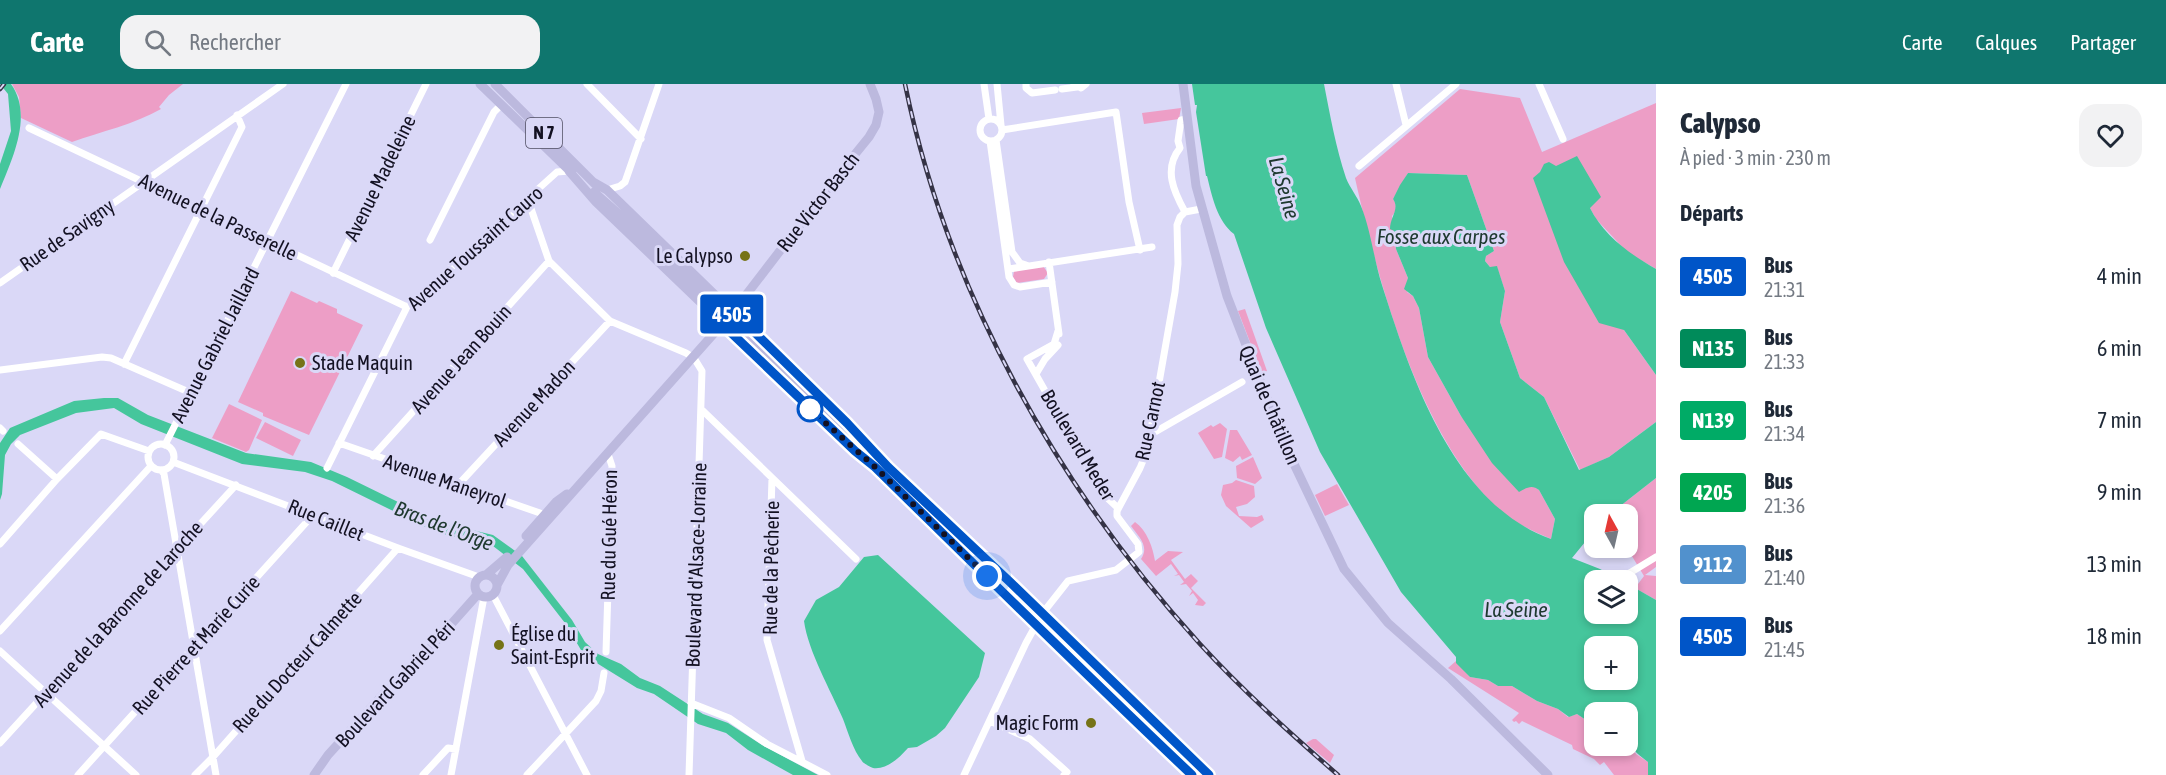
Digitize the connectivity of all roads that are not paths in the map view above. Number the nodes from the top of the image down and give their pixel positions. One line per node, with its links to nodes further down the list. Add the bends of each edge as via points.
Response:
1 (283, 84): 19 (street, Rue de Savigny)
2 (346, 84): 39 (street, Avenue Gabriel Jaillard)
3 (426, 84): 46 (street, Avenue Madeleine)
4 (480, 84): 18 (main road, N 7)
5 (495, 84): 31 (main road, N 7)
6 (587, 84): 25 (street)
7 (659, 84): 25 (street)
8 (870, 84): 51 (main road, Rue Victor Basch, via 879,112 873,132)
9 (984, 84): 20 (street)
10 (997, 84): 23 (street)
11 (1026, 84): 17 (street, via 1032,93)
12 (1086, 84): 17 (street)
13 (1183, 84): 21 (main road, Quai de Châtillon)
14 (1396, 84): 22 (street)
15 (1456, 84): 22 (street)
16 (1539, 84): 26 (street)
17 (1076, 85)
18 (501, 105): 29 (main road, N 7); 38 (street)
19 (237, 115): 30 (street, Rue de Savigny); 34 (street, via 242,127)
20 (989, 119): 23 (street, via 996,120); 27 (street, via 981,126 981,132 984,138)
21 (1187, 119): 35 (main road, Quai de Châtillon); 36 (street, via 1181,120 1180,148 1173,158 1171,178 1172,189)
22 (1406, 125): 28 (street)
23 (1001, 127): 27 (street, via 1000,136); 41 (street, via 1116,112)
24 (29, 128): 30 (street, Avenue de la Passerelle)
25 (641, 139): 32 (street, via 625,182)
26 (1563, 139)
27 (993, 140): 44 (street, via 1012,252 1020,263); 45 (street)
28 (1359, 166)
29 (569, 171): 33 (street, Avenue Toussaint Cauro, via 558,172); 37 (main road, N 7); 53 (main road, N 7)
30 (142, 181): 34 (street, Avenue de la Passerelle); 48 (street, Rue de Savigny)
31 (593, 182): 32 (main road, N 7); 37 (main road, N 7)
32 (607, 190): 51 (main road, N 7)
33 (528, 200): 42 (street); 49 (street, Avenue Toussaint Cauro)
34 (202, 209): 39 (street, Avenue de la Passerelle); 57 (street)
35 (1201, 209): 36 (street); 124 (main road, Quai de Châtillon, via 1230,304 1269,407 1344,569 1388,624 1451,679)
36 (1185, 212): 64 (street, Rue Carnot, via 1178,225 1176,283)
37 (628, 222): 50 (main road, N 7)
38 (430, 240)
39 (268, 241): 46 (street, Avenue de la Passerelle); 61 (street, Avenue Gabriel Jaillard)
40 (1152, 247): 41 (street)
41 (1140, 250): 43 (street)
42 (549, 261): 52 (street); 70 (street, Avenue Jean Bouin)
43 (1049, 262): 44 (street); 47 (street)
44 (1029, 265): 45 (street)
45 (1008, 269): 47 (street, via 1016,286)
46 (333, 273): 49 (street, Avenue de la Passerelle)
47 (1052, 282): 55 (street)
48 (0, 283)
49 (407, 307): 65 (street, Avenue Toussaint Cauro)
50 (716, 308)
51 (734, 312): 53 (main road, Rue Victor Basch); 74 (main road, N 7)
52 (610, 321): 56 (street); 80 (street, Avenue Madon)
53 (723, 325): 56 (main road, Boulevard Gabriel Péri); 73 (main road, N 7)
54 (740, 330): 63 (main road, N 7)
55 (1058, 331): 59 (street, Boulevard Meder, via 1058,345); 59 (street, via 1054,344 1027,359)
56 (694, 358): 62 (street, Boulevard d'Alsace-Lorraine, via 702,374); 69 (main road, Boulevard Gabriel Péri)
57 (124, 364): 58 (street, via 102,357); 61 (street)
58 (0, 370)
59 (1036, 374): 81 (street, Boulevard Meder, via 1104,495)
60 (1242, 382): 64 (street)
61 (190, 393): 67 (street, Avenue Gabriel Jaillard)
62 (701, 408): 77 (street); 101 (street, Boulevard d'Alsace-Lorraine)
63 (838, 425): 73 (main road, N 7); 74 (main road, N 7)
64 (1151, 432): 81 (street, Rue Carnot, via 1140,468)
65 (339, 443): 70 (street, Avenue Maneyrol); 75 (street, Avenue Toussaint Cauro)
66 (18, 444): 78 (street)
67 (165, 445): 68 (street); 71 (street, via 171,450)
68 (149, 451): 72 (street); 78 (street, via 101,434)
69 (608, 454): 83 (main road, Boulevard Gabriel Péri, via 556,502); 98 (street, Rue du Gué Héron, via 612,466)
70 (372, 456): 80 (street, Avenue Maneyrol)
71 (173, 462): 76 (street); 79 (street, Rue Caillet)
72 (151, 466): 76 (street); 95 (street)
73 (875, 467): 94 (main road, N 7)
74 (888, 467): 93 (main road, N 7)
75 (327, 468)
76 (161, 470): 86 (street)
77 (772, 478): 88 (street); 108 (street, Rue de la Pêcherie, via 768,640)
78 (57, 479): 84 (street)
79 (236, 484): 82 (street, Rue Caillet); 86 (street, Avenue de la Baronne de Laroche)
80 (458, 485): 83 (street, Avenue Maneyrol)
81 (1118, 508): 93 (street, via 1117,516 1138,544 1139,552 1116,570 1068,581)
82 (314, 515): 85 (street, Rue Caillet); 96 (street, Rue Pierre et Marie Curie)
83 (547, 518): 89 (main road, Boulevard Gabriel Péri)
84 (0, 544)
85 (398, 548): 91 (street, Rue Caillet); 107 (street, Rue du Docteur Calmette)
86 (176, 550): 96 (street); 100 (street, Avenue de la Baronne de Laroche)
87 (1656, 557): 90 (street)
88 (856, 559)
89 (509, 560): 91 (main road, Boulevard Gabriel Péri); 92 (main road, Boulevard Gabriel Péri)
90 (1635, 570)
91 (483, 576): 92 (main road, via 492,577); 92 (main road, via 475,587)
92 (488, 593): 103 (street); 106 (street); 113 (main road, Boulevard Gabriel Péri, via 388,689)
93 (1042, 614): 94 (street); 123 (main road, N 7)
94 (1036, 624): 102 (street); 122 (main road, N 7)
95 (0, 631)
96 (194, 649): 105 (street, Rue Pierre et Marie Curie); 107 (street)
97 (0, 651): 100 (street)
98 (606, 652)
99 (604, 674): 103 (street, via 596,701)
100 (46, 693): 104 (street, Avenue de la Baronne de Laroche); 105 (street)
101 (691, 703): 108 (street, via 729,718 767,744); 118 (street, Boulevard d'Alsace-Lorraine)
102 (990, 721): 120 (street); 121 (street, via 1030,739 1067,772)
103 (566, 733): 116 (street); 117 (street)
104 (0, 743)
105 (105, 746): 109 (street, Rue Pierre et Marie Curie); 110 (street)
106 (456, 750): 114 (street, via 448,748); 115 (street)
107 (213, 757): 111 (street, Rue du Docteur Calmette); 112 (street)
108 (802, 761): 119 (street)
109 (78, 775)
110 (136, 775)
111 (195, 775)
112 (216, 775)
113 (314, 775)
114 (423, 775)
115 (452, 775)
116 (527, 775)
117 (587, 775)
118 (689, 775)
119 (827, 775)
120 (964, 775)
121 (1064, 775)
122 (1192, 775)
123 (1209, 775)
124 (1548, 775)

